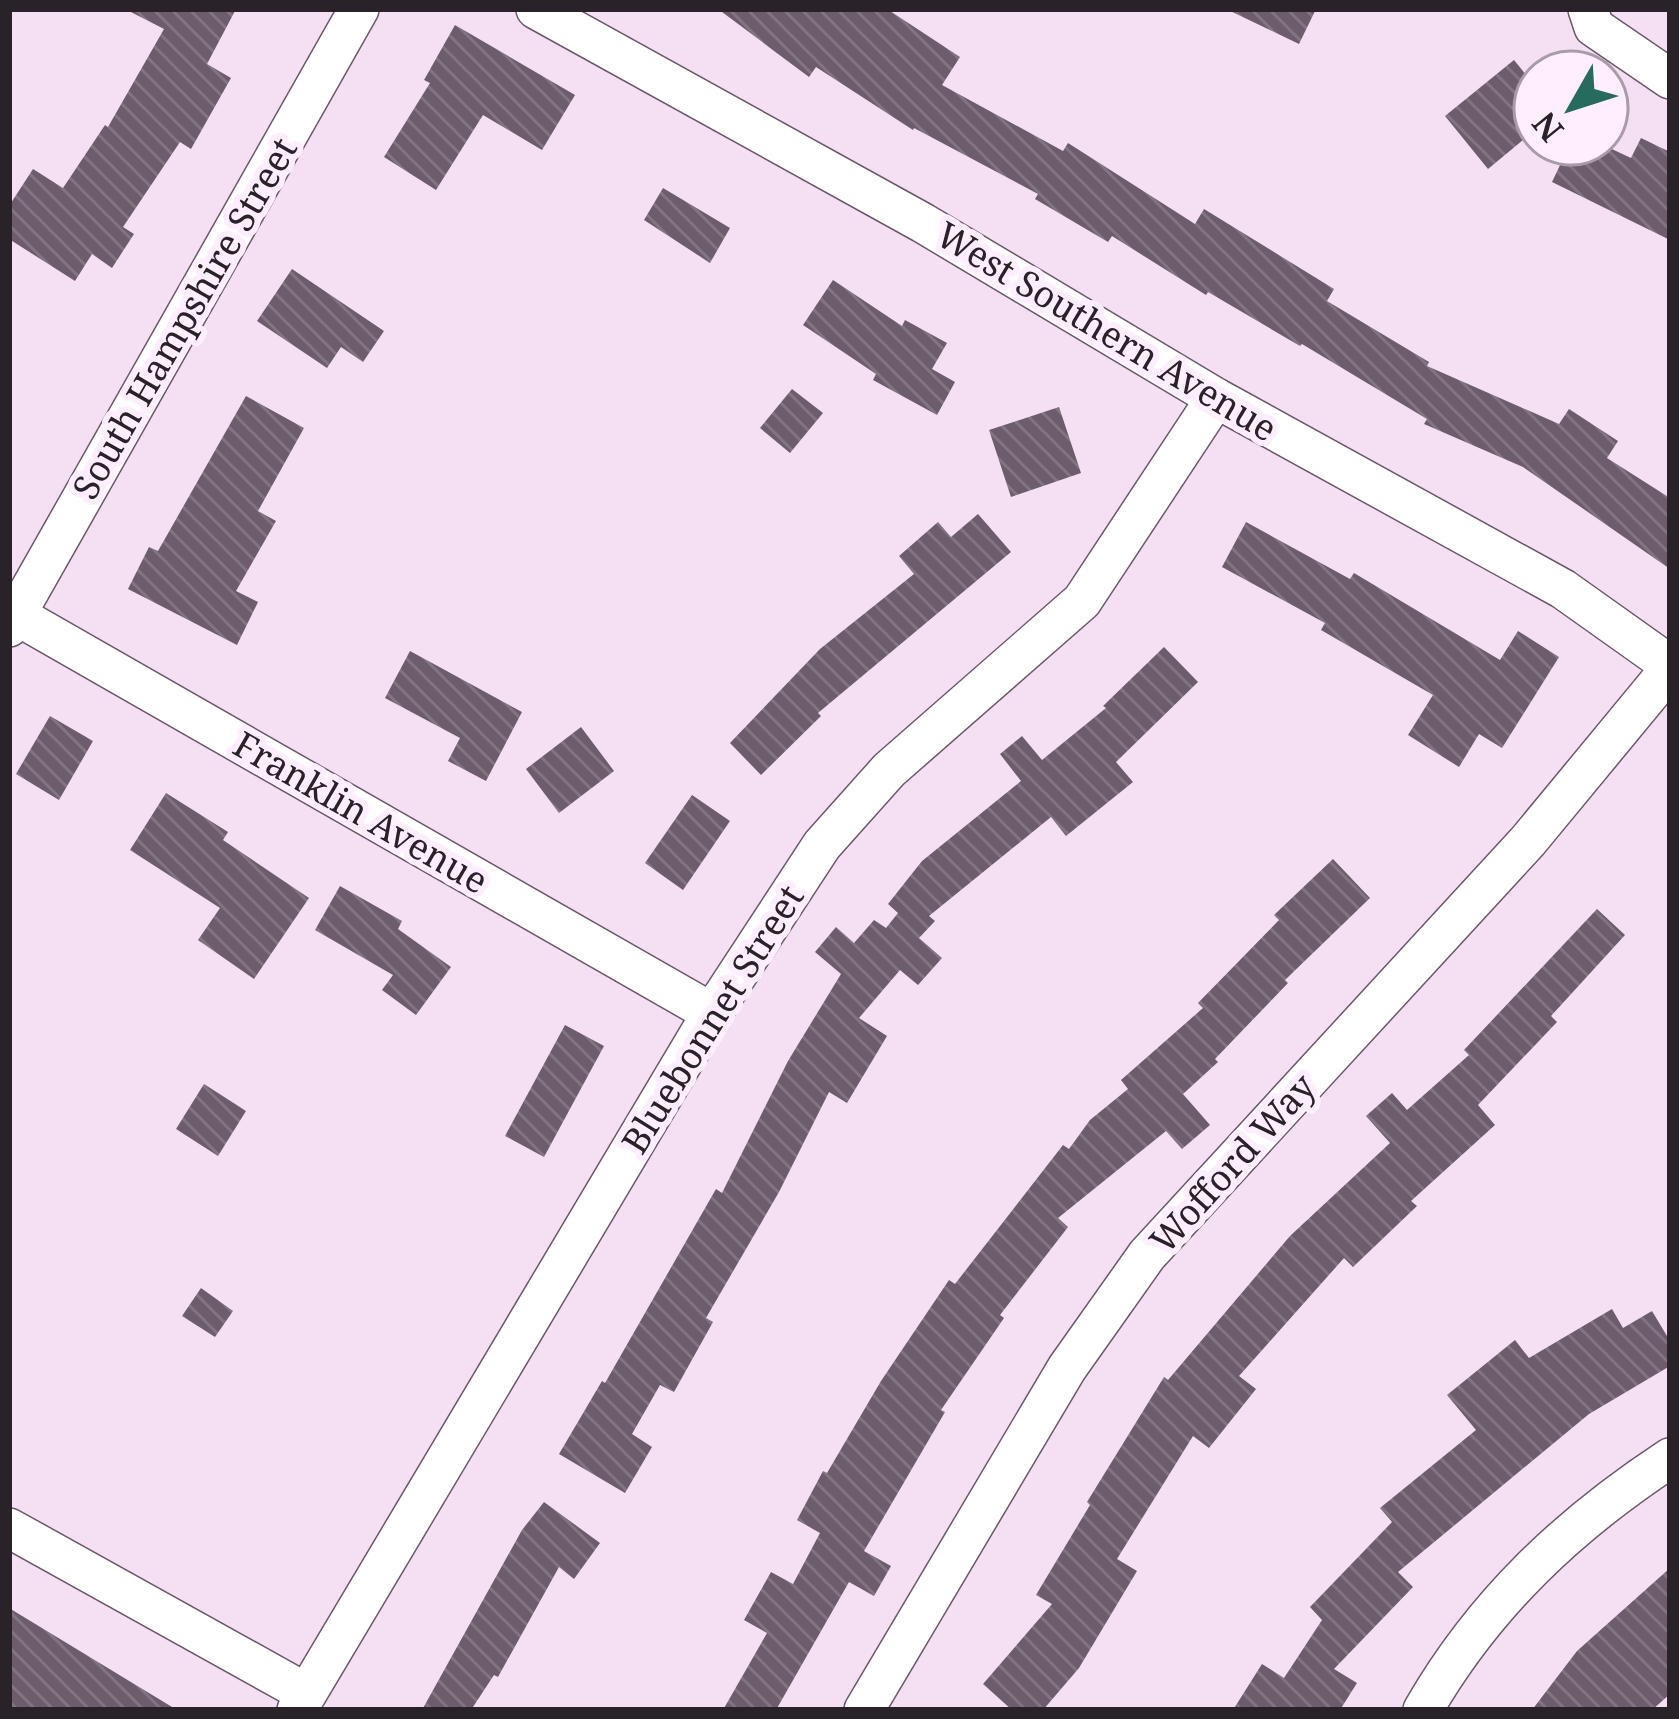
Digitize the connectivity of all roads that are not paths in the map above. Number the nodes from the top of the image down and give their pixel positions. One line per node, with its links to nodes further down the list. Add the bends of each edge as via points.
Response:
1 (359, 9): 6 (street, South Hampshire Street)
2 (536, 9): 5 (street, West Southern Avenue, via 923,223)
3 (1588, 9): 4 (street, via 1594,27)
4 (1670, 79)
5 (1216, 398): 7 (street, West Southern Avenue, via 1563,589); 8 (street, Bluebonnet Street, via 1082,601 889,770 835,830)
6 (11, 617): 8 (street, Franklin Avenue)
7 (1670, 667): 12 (street, Wofford Way, via 1528,841 1147,1255 1067,1368)
8 (712, 1013): 11 (street, Bluebonnet Street)
9 (1670, 1458): 13 (street, via 1606,1500 1498,1601)
10 (9, 1528): 11 (street)
11 (301, 1702)
12 (864, 1710)
13 (1423, 1710)

